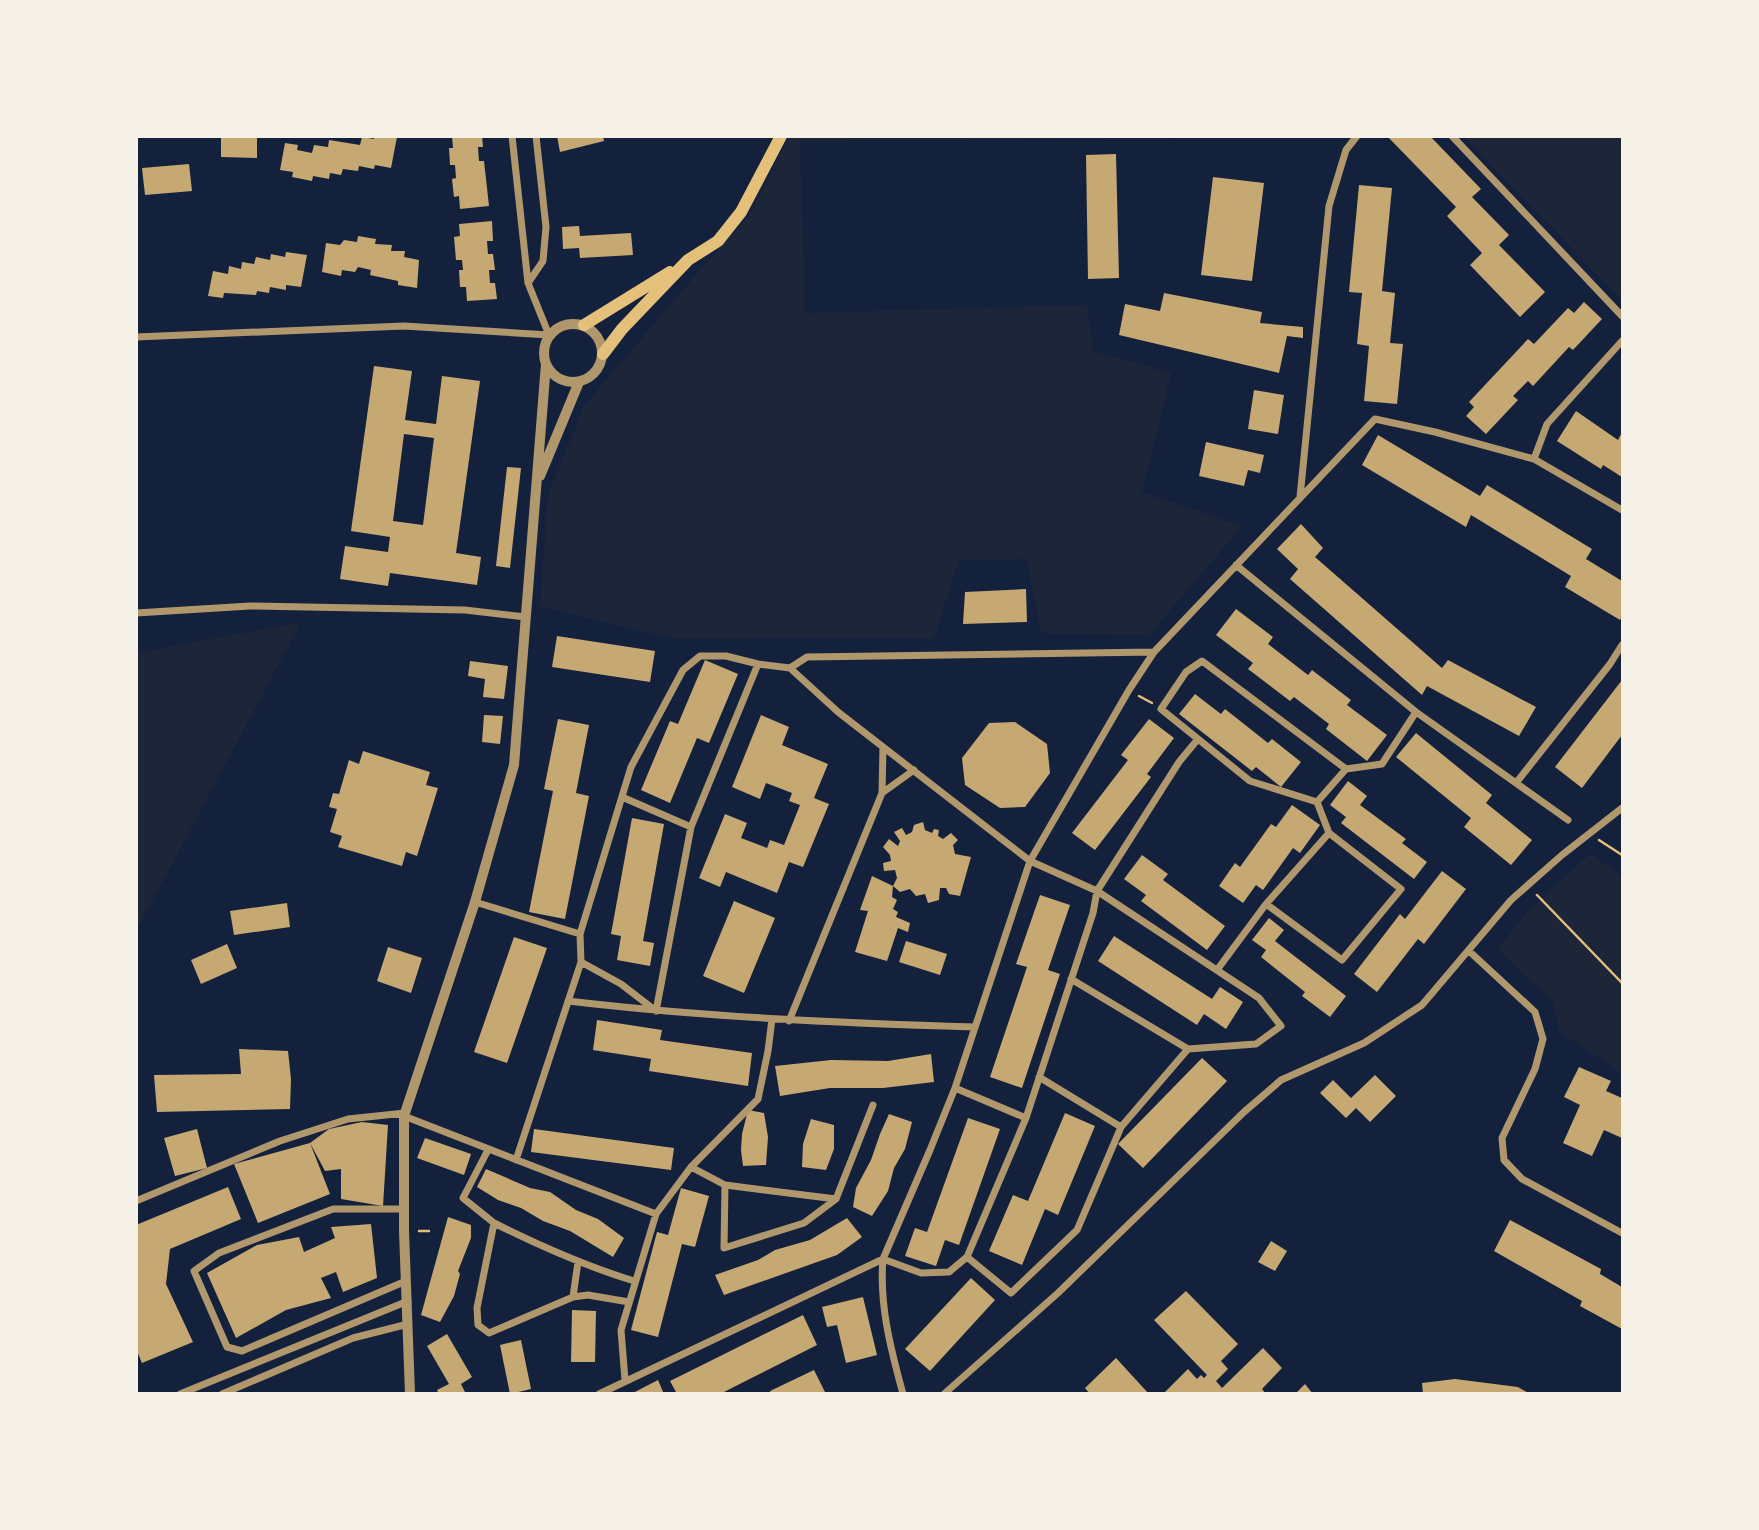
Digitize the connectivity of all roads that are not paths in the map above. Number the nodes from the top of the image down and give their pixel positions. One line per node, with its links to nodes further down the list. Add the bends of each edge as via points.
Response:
1 (512, 136): 9 (street)
2 (536, 136): 9 (street, via 546,227 543,261)
3 (781, 136): 8 (main road, via 741,212 718,241)
4 (1349, 136): 7 (street)
5 (1357, 136): 7 (street)
6 (1452, 136): 10 (street)
7 (1346, 150): 20 (street, via 1329,206)
8 (688, 260): 11 (main road); 15 (main road)
9 (528, 283): 12 (street)
10 (1622, 316)
11 (584, 325): 12 (street, via 563,325); 15 (street, via 599,339)
12 (549, 335): 13 (street, via 404,326); 16 (street)
13 (136, 337)
14 (1622, 341): 18 (street, via 1547,424)
15 (603, 354): 17 (street, via 595,373)
16 (546, 364): 17 (street, via 559,379); 19 (street)
17 (579, 382): 19 (street)
18 (1534, 459): 20 (street, via 1375,419); 21 (street)
19 (536, 485): 24 (street)
20 (1300, 498): 22 (street)
21 (1622, 510)
22 (1236, 565): 26 (street); 29 (street)
23 (136, 613): 24 (street, via 250,606 465,610)
24 (526, 617): 44 (street, via 514,765)
25 (1622, 645): 34 (street)
26 (1154, 652): 28 (street, via 807,657); 42 (street)
27 (758, 664): 28 (street); 36 (street, via 701,656 682,670 631,767); 40 (street)
28 (790, 668): 31 (street)
29 (1416, 712): 32 (street, via 1382,764); 34 (street)
30 (1198, 738): 32 (street, via 1161,709 1186,672 1202,661); 37 (street, via 1250,781); 43 (street)
31 (883, 747): 33 (street); 35 (street)
32 (1346, 769): 37 (street)
33 (914, 770): 35 (street); 42 (street)
34 (1516, 783): 39 (street)
35 (882, 793): 54 (street)
36 (622, 797): 40 (street); 46 (street)
37 (1317, 802): 41 (street)
38 (1622, 808): 47 (street, via 1511,900)
39 (1568, 820)
40 (691, 827): 52 (street)
41 (1329, 833): 45 (street); 45 (street, via 1401,889 1342,960)
42 (1030, 861): 43 (street); 55 (street)
43 (1097, 891): 49 (street); 50 (street)
44 (475, 902): 46 (street); 60 (street)
45 (1266, 904): 49 (street)
46 (580, 934): 48 (street)
47 (1469, 951): 72 (street, via 1535,1012 1543,1039 1535,1069 1502,1138 1504,1160 1521,1179); 88 (street, via 1422,1005 1364,1043 1281,1080 1058,1293)
48 (581, 962): 51 (street); 52 (street, via 621,984)
49 (1217, 970): 56 (street, via 1259,998 1281,1026 1256,1044)
50 (1071, 979): 56 (street); 57 (street)
51 (568, 1001): 52 (street); 64 (street)
52 (656, 1012): 53 (street)
53 (772, 1019): 54 (street); 65 (street, via 758,1099)
54 (789, 1021): 55 (street)
55 (974, 1027): 58 (street)
56 (1188, 1049): 62 (street)
57 (1039, 1077): 61 (street); 62 (street)
58 (955, 1087): 61 (street); 74 (street)
59 (873, 1105): 67 (street)
60 (405, 1114): 63 (street); 68 (street, via 348,1119 279,1141); 69 (street)
61 (1026, 1118): 73 (street)
62 (1121, 1127): 73 (street, via 1077,1230 1011,1293)
63 (488, 1150): 64 (street); 71 (street, via 463,1198)
64 (516, 1160): 70 (street)
65 (691, 1167): 66 (street); 70 (street)
66 (725, 1185): 67 (street); 67 (street, via 724,1248 804,1223)
67 (836, 1199)
68 (136, 1201)
69 (404, 1209): 76 (street); 76 (street, via 334,1209 219,1253 194,1271 227,1347 242,1350)
70 (656, 1214): 77 (street)
71 (494, 1223): 75 (street); 78 (street, via 477,1308 478,1325 489,1333)
72 (1622, 1233)
73 (967, 1257): 74 (street, via 949,1272 921,1273)
74 (883, 1259): 82 (street); 87 (street, via 886,1322)
75 (578, 1262): 77 (street); 78 (street)
76 (406, 1281): 79 (street)
77 (634, 1282): 80 (street)
78 (573, 1297): 80 (street)
79 (408, 1301): 81 (street); 83 (street)
80 (629, 1302): 82 (street, via 621,1330)
81 (408, 1324): 84 (street, via 353,1338); 85 (street)
82 (625, 1380): 86 (street)
83 (180, 1394)
84 (222, 1394)
85 (410, 1394)
86 (599, 1394)
87 (903, 1394)
88 (944, 1394)

